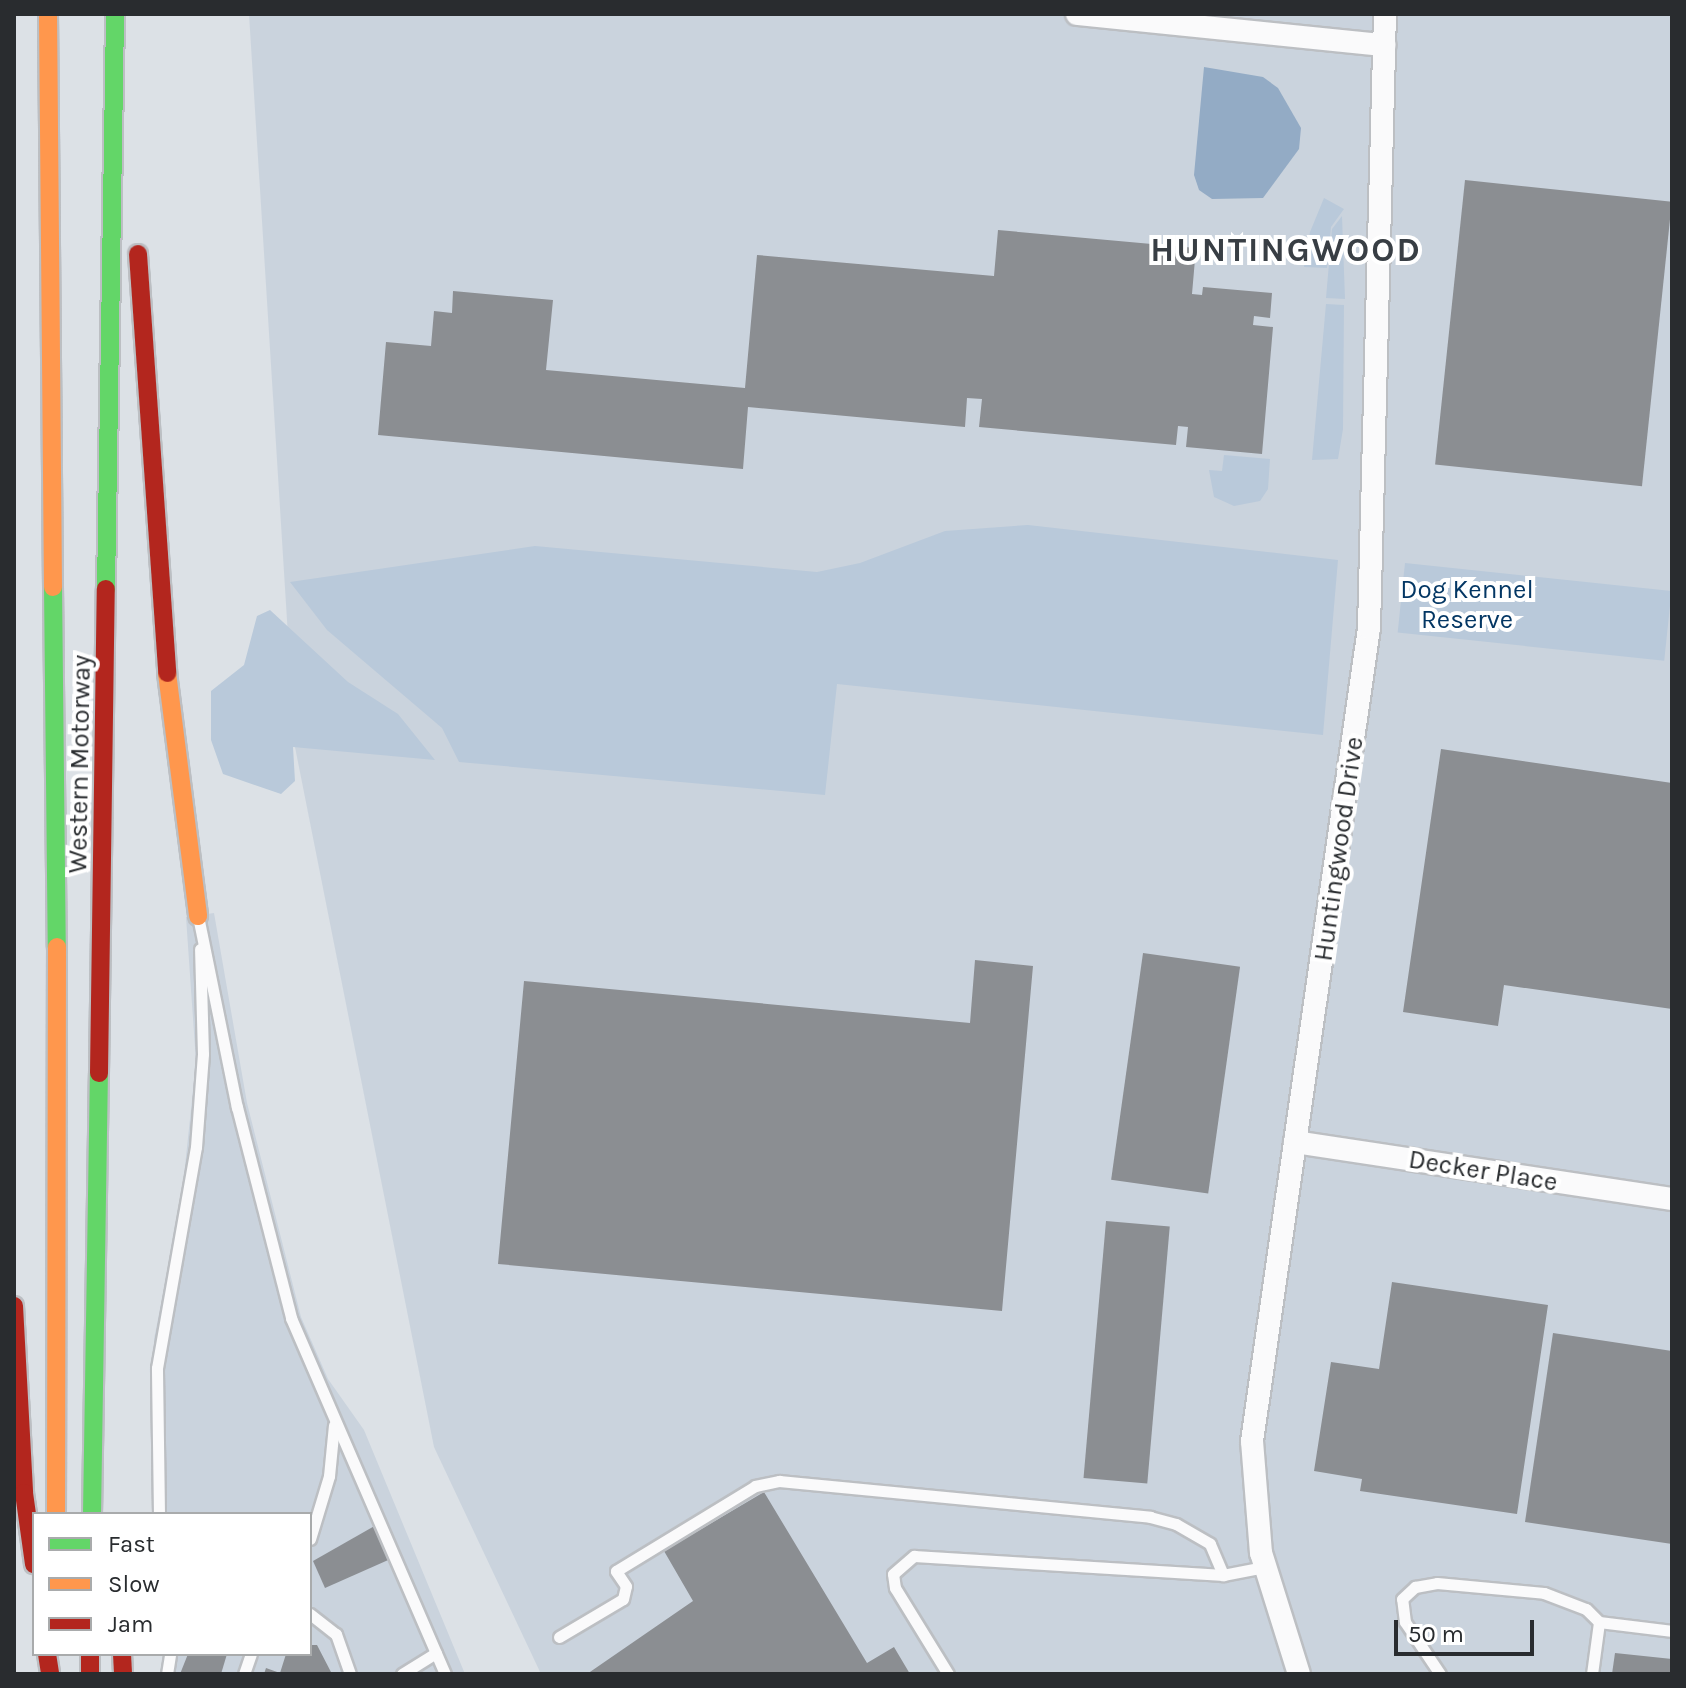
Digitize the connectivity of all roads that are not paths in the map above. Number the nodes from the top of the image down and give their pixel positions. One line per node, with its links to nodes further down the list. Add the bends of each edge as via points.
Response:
1 (48, 14): 16 (highway, Western Motorway, via 58,1064)
2 (115, 14): 6 (highway, Western Motorway)
3 (1077, 14): 5 (street)
4 (1385, 14): 5 (street, Huntingwood Drive)
5 (1384, 45): 10 (street, Huntingwood Drive, via 1373,584 1358,724)
6 (116, 110): 7 (highway, via 133,126); 12 (highway, Western Motorway)
7 (134, 140)
8 (137, 229): 9 (highway, via 161,626)
9 (198, 916): 14 (lane, via 276,1269); 18 (lane, via 202,1082 185,1220 157,1368)
10 (1295, 1142): 11 (street, Decker Place); 21 (street, Huntingwood Drive, via 1252,1441 1255,1516)
11 (1672, 1199)
12 (96, 1230): 15 (highway); 17 (highway, Western Motorway)
13 (14, 1306): 20 (highway)
14 (334, 1417): 19 (lane, via 329,1476); 27 (lane)
15 (114, 1419)
16 (56, 1512)
17 (92, 1512)
18 (159, 1512)
19 (312, 1532)
20 (32, 1550)
21 (1264, 1567): 22 (lane); 32 (street, Huntingwood Drive)
22 (1223, 1575): 26 (lane, via 1210,1544 1176,1524 1150,1517 779,1481 755,1486 616,1571 626,1586 623,1599); 31 (lane, via 914,1556 893,1574 895,1588)
23 (312, 1616): 28 (lane, via 336,1634)
24 (1599, 1622): 25 (lane); 33 (lane, via 1586,1609 1544,1593 1437,1583 1415,1587 1402,1599 1401,1609 1412,1636); 34 (lane)
25 (1672, 1631)
26 (559, 1637)
27 (436, 1653): 29 (lane); 30 (lane)
28 (350, 1674)
29 (402, 1674)
30 (445, 1674)
31 (948, 1674)
32 (1299, 1674)
33 (1440, 1674)
34 (1592, 1674)

